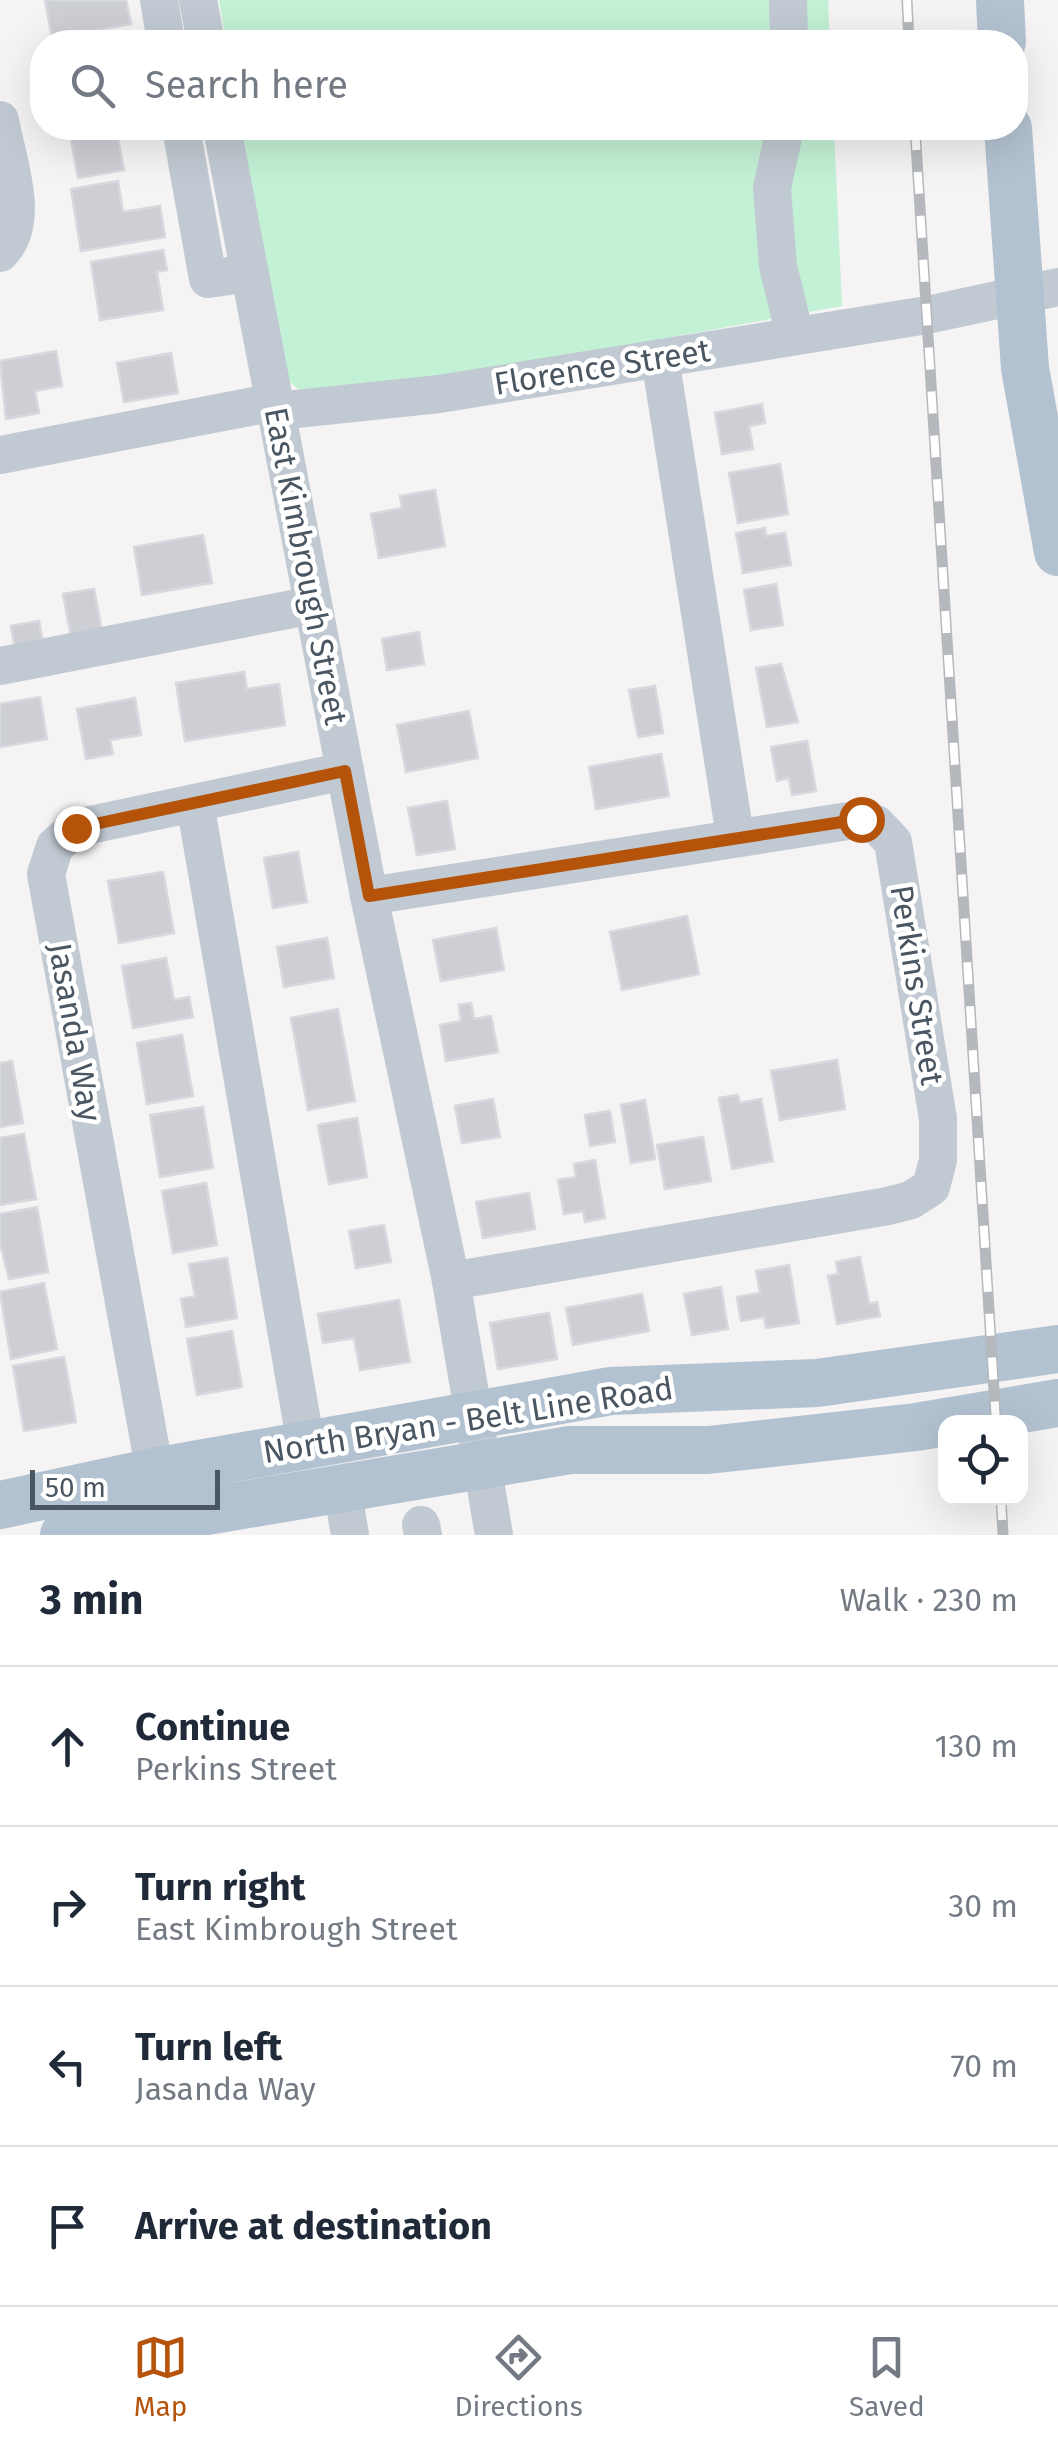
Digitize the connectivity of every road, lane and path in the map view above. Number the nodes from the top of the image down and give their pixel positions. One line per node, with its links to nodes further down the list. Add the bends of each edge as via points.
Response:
1 (158, 0): 5 (street)
2 (198, 0): 6 (street)
3 (788, 0): 7 (street)
4 (1000, 0): 8 (main road)
5 (164, 30)
6 (204, 30)
7 (789, 30)
8 (1001, 30)
9 (0, 120): 14 (street, via 17,216 14,237)
10 (183, 140): 15 (street, via 208,279)
11 (224, 140): 15 (street, East Kimbrough Street)
12 (782, 140): 17 (street, via 772,188 778,266)
13 (1010, 140): 16 (main road)
14 (0, 254)
15 (250, 273): 19 (street, East Kimbrough Street)
16 (1038, 290): 17 (street, Florence Street); 17 (street, via 982,320 835,346); 21 (main road, via 1028,386)
17 (795, 336): 18 (street, Florence Street)
18 (660, 358): 19 (street, Florence Street, via 438,394); 26 (street)
19 (276, 406): 20 (street, Florence Street); 22 (street, East Kimbrough Street)
20 (0, 455)
21 (1057, 538)
22 (314, 604): 23 (street); 24 (street, East Kimbrough Street)
23 (0, 666)
24 (345, 771): 25 (street, Jasanda Way); 27 (street, East Kimbrough Street)
25 (194, 803): 32 (street); 35 (street, Jasanda Way, via 76,828 55,846 46,874)
26 (735, 836): 27 (street, Perkins Street); 28 (street, Perkins Street, via 861,819 894,842 938,1120 931,1187 888,1206)
27 (369, 896): 28 (street, East Kimbrough Street)
28 (451, 1282): 31 (street, East Kimbrough Street)
29 (1058, 1348): 31 (main road, North Bryan - Belt Line Road, via 818,1383 628,1389)
30 (1058, 1403): 33 (main road, North Bryan - Belt Line Road, via 708,1450 570,1450)
31 (470, 1416): 32 (main road, North Bryan - Belt Line Road); 33 (street, East Kimbrough Street)
32 (306, 1445): 35 (main road, North Bryan - Belt Line Road)
33 (480, 1465): 34 (main road, North Bryan - Belt Line Road); 39 (street, East Kimbrough Street)
34 (342, 1488): 35 (main road, North Bryan - Belt Line Road); 38 (street)
35 (184, 1500): 36 (main road, North Bryan - Belt Line Road); 37 (main road, North Bryan - Belt Line Road)
36 (0, 1505)
37 (64, 1535)
38 (350, 1535)
39 (494, 1535)

